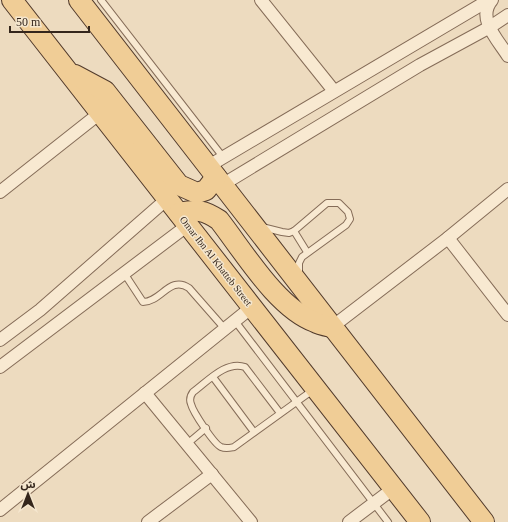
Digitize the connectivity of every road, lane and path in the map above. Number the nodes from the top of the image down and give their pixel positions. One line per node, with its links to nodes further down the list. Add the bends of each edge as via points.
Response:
1 (12, 0): 11 (main road, Omar Ibn Al Khatteb Street)
2 (78, 0): 14 (main road)
3 (101, 0): 14 (lane)
4 (261, 0): 12 (street)
5 (490, 0): 7 (street, via 485,15); 8 (street)
6 (508, 15): 7 (street)
7 (490, 27): 9 (street); 10 (street)
8 (408, 47): 10 (street); 12 (street)
9 (508, 56)
10 (420, 65): 14 (street)
11 (67, 71): 13 (main road, Omar Ibn Al Khatteb Street); 14 (main road, via 105,91 179,185 197,193 206,190)
12 (334, 91): 14 (street)
13 (100, 113): 16 (street); 17 (main road, Omar Ibn Al Khatteb Street)
14 (217, 172): 18 (main road)
15 (508, 189): 20 (street)
16 (0, 192)
17 (178, 212): 22 (street); 24 (main road, Omar Ibn Al Khatteb Street); 27 (main road, via 194,210 209,213 219,220 288,306 315,322); 28 (street)
18 (253, 224): 19 (lane, via 282,232); 23 (main road)
19 (294, 231): 21 (lane); 21 (lane, via 327,203 339,203 348,212 350,219 346,226)
20 (448, 238): 25 (street); 27 (street)
21 (307, 252): 23 (lane, via 299,263)
22 (124, 273): 26 (lane, via 143,302 150,302 171,286 184,284); 29 (street)
23 (298, 284): 27 (main road)
24 (252, 307): 26 (street); 31 (main road, Omar Ibn Al Khatteb Street)
25 (508, 315)
26 (230, 325): 32 (street); 33 (lane)
27 (332, 327): 47 (main road)
28 (0, 340)
29 (0, 367)
30 (213, 377): 34 (lane, via 230,366 237,364 245,367); 35 (lane, via 190,397 191,404); 36 (lane)
31 (316, 388): 33 (lane); 39 (main road, Omar Ibn Al Khatteb Street)
32 (145, 393): 37 (street); 41 (street)
33 (297, 401): 34 (lane); 40 (lane)
34 (280, 413): 36 (lane)
35 (206, 428): 36 (lane, via 220,447 227,449 234,447); 37 (lane)
36 (254, 432)
37 (187, 444): 38 (street)
38 (212, 474): 42 (street); 43 (street)
39 (394, 488): 40 (street); 46 (main road, Omar Ibn Al Khatteb Street)
40 (373, 503): 44 (street); 45 (lane)
41 (0, 510)
42 (148, 522)
43 (251, 522)
44 (349, 522)
45 (388, 522)
46 (420, 522)
47 (484, 522)

